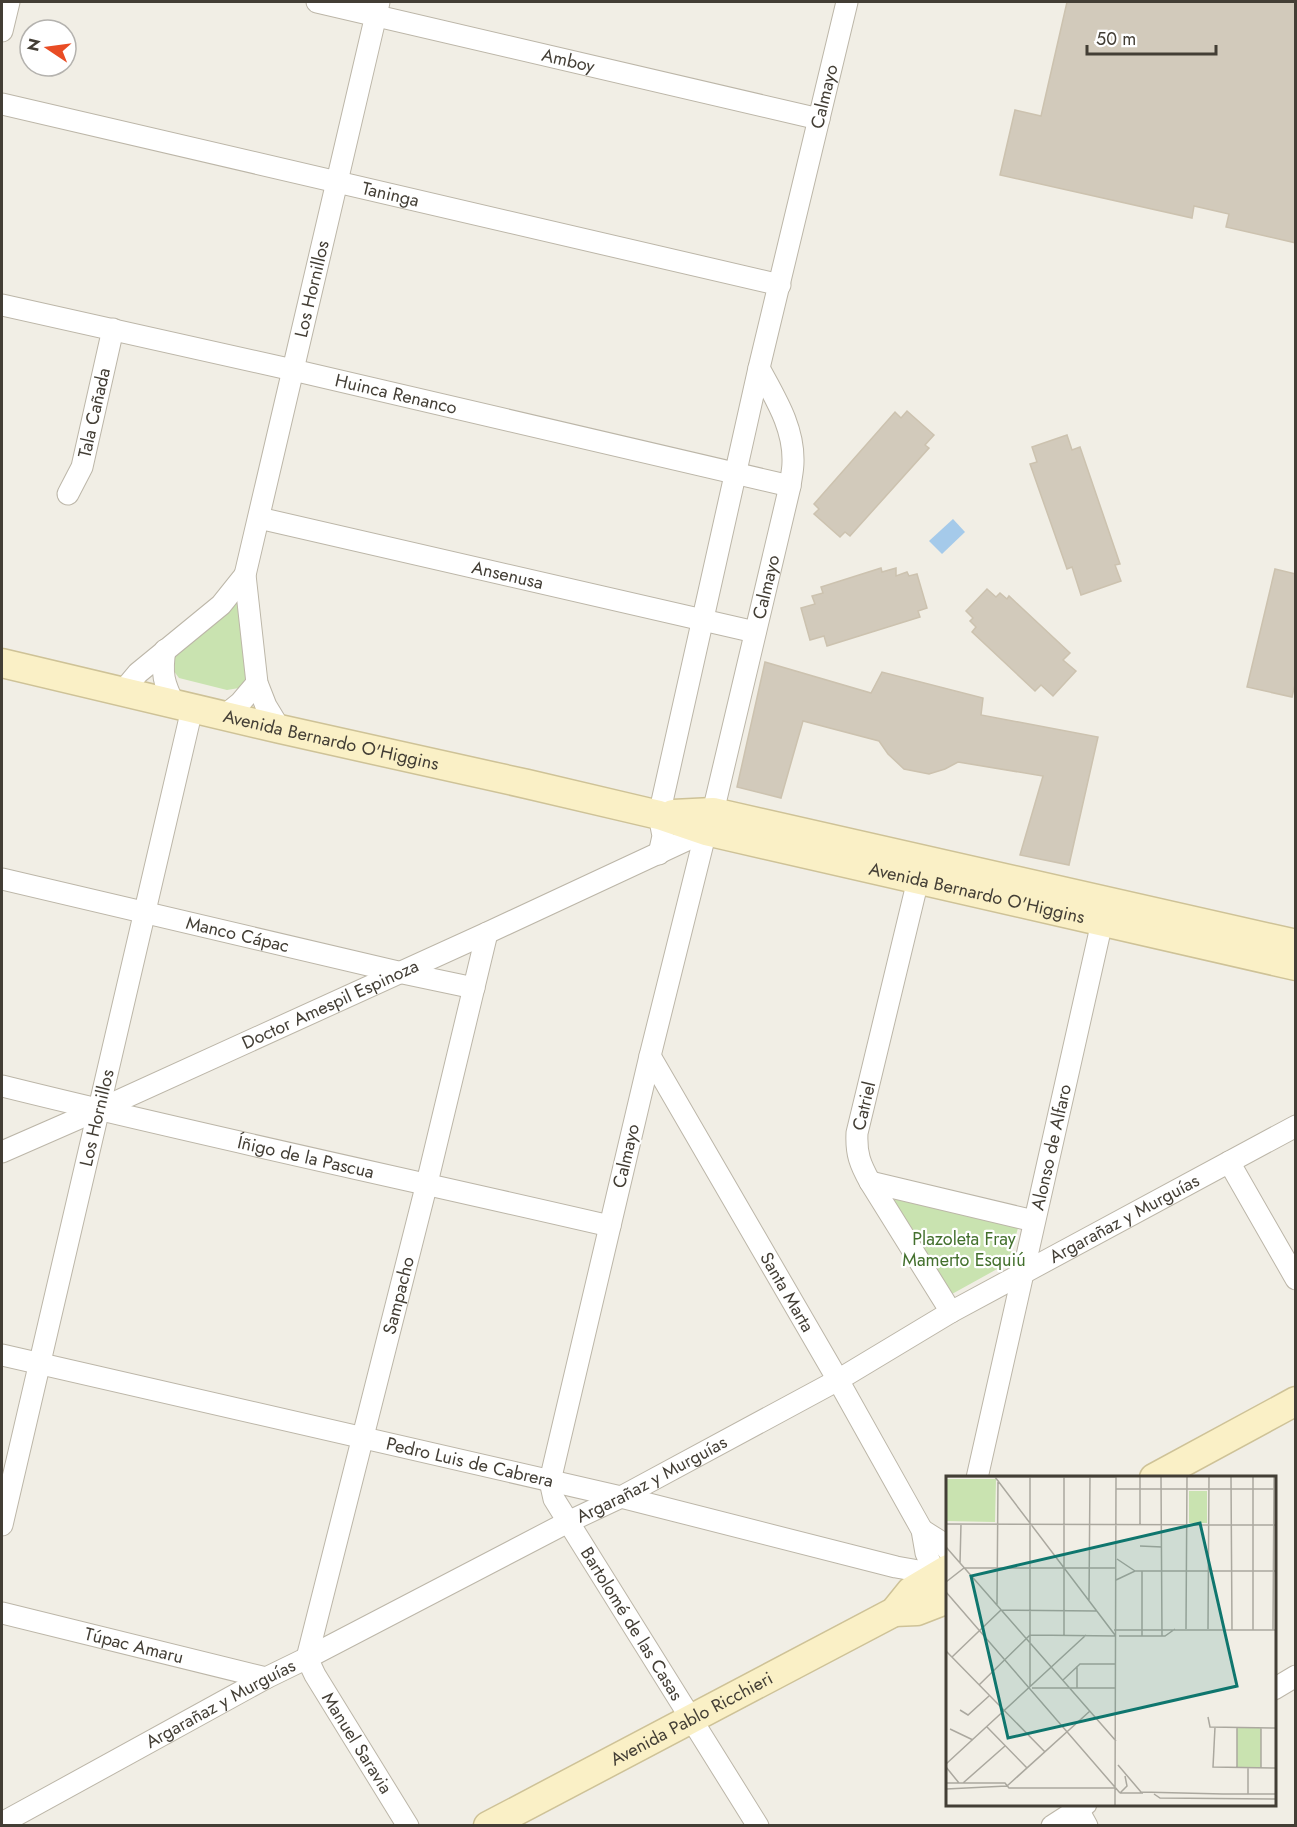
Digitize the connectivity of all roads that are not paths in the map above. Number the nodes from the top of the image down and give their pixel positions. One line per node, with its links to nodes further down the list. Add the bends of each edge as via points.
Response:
1 (9, 2): 5 (street)
2 (317, 2): 4 (street, Amboy)
3 (847, 2): 7 (street, Calmayo)
4 (378, 8): 7 (street, Amboy); 8 (street, Los Hornillos)
5 (2, 31)
6 (2, 104): 8 (street, Taninga)
7 (819, 119): 9 (street, Calmayo)
8 (338, 182): 9 (street, Taninga); 13 (street, Los Hornillos)
9 (780, 285): 12 (street, Calmayo)
10 (2, 305): 11 (street, Huinca Renanco)
11 (113, 329): 13 (street, Huinca Renanco); 16 (street, Tala Cañada, via 82,467)
12 (759, 368): 14 (street, Calmayo); 15 (street, Calmayo, via 786,419 792,445)
13 (293, 370): 14 (street, Huinca Renanco); 17 (street, Los Hornillos)
14 (735, 473): 15 (street, Huinca Renanco); 19 (street, Calmayo)
15 (790, 486): 20 (street, Calmayo)
16 (69, 494)
17 (259, 518): 18 (street, Los Hornillos); 19 (street, Ansenusa)
18 (245, 575): 21 (street, Los Hornillos, via 221,605); 23 (street, Los Hornillos)
19 (703, 620): 20 (street, Ansenusa); 28 (street, Calmayo)
20 (755, 632): 29 (street, Calmayo)
21 (165, 650): 24 (street, Los Hornillos); 25 (street, via 164,683)
22 (2, 663): 24 (main road, Avenida Bernardo O'Higgins)
23 (257, 682): 26 (street); 27 (street, Los Hornillos)
24 (122, 692): 25 (main road, Avenida Bernardo O'Higgins)
25 (183, 706): 26 (main road, Avenida Bernardo O'Higgins); 33 (street, Los Hornillos)
26 (224, 716): 27 (main road, Avenida Bernardo O'Higgins)
27 (280, 729): 28 (main road, Avenida Bernardo O'Higgins)
28 (659, 815): 29 (main road, Avenida Bernardo O'Higgins); 30 (street, via 663,836)
29 (710, 821): 30 (street, Doctor Amespil Espinoza); 32 (main road, Avenida Bernardo O'Higgins); 36 (main road, Avenida Bernardo O'Higgins); 40 (street, Calmayo)
30 (659, 854): 35 (street, Doctor Amespil Espinoza)
31 (2, 879): 33 (street, Manco Cápac)
32 (918, 880): 34 (main road, Avenida Bernardo O'Higgins); 46 (street, Catriel, via 857,1133 856,1150)
33 (144, 913): 38 (street, Manco Cápac); 42 (street, Los Hornillos)
34 (1102, 922): 37 (main road, Avenida Bernardo O'Higgins); 48 (street, Alonso de Alfaro)
35 (487, 933): 38 (street, Doctor Amespil Espinoza); 39 (street, Sampacho)
36 (1296, 944)
37 (1296, 966)
38 (398, 972): 39 (street, Manco Cápac); 42 (street, Doctor Amespil Espinoza)
39 (474, 988): 47 (street, Sampacho)
40 (650, 1056): 49 (street, Calmayo); 55 (street, Santa Marta)
41 (2, 1086): 42 (street, Íñigo de la Pascua)
42 (98, 1110): 44 (street, Doctor Amespil Espinoza); 47 (street, Íñigo de la Pascua); 54 (street, Los Hornillos)
43 (1296, 1126): 45 (street, Argarañaz y Murguías)
44 (2, 1152)
45 (1229, 1162): 50 (street, Argarañaz y Murguías); 51 (street)
46 (870, 1182): 48 (street); 52 (street, Catriel)
47 (427, 1183): 49 (street, Íñigo de la Pascua); 57 (street, Sampacho)
48 (1034, 1221): 50 (street, Alonso de Alfaro)
49 (610, 1226): 60 (street, Calmayo)
50 (1022, 1274): 52 (street, Argarañaz y Murguías); 58 (street, Alonso de Alfaro)
51 (1296, 1279)
52 (951, 1312): 55 (street, Argarañaz y Murguías)
53 (2, 1355): 54 (street, Pedro Luis de Cabrera)
54 (39, 1365): 57 (street, Pedro Luis de Cabrera); 63 (street, Los Hornillos)
55 (838, 1380): 61 (street, Argarañaz y Murguías); 64 (street, Santa Marta, via 922,1530 926,1553)
56 (1296, 1401): 59 (main road)
57 (363, 1438): 60 (street, Pedro Luis de Cabrera); 66 (street, Sampacho)
58 (976, 1476)
59 (1158, 1476)
60 (550, 1481): 61 (street, Pedro Luis de Cabrera); 62 (street, Bartolomé de las Casas, via 554,1499)
61 (621, 1497): 62 (street, Argarañaz y Murguías); 64 (street, Pedro Luis de Cabrera, via 896,1567)
62 (568, 1521): 66 (street, Argarañaz y Murguías); 70 (street, Bartolomé de las Casas)
63 (2, 1525)
64 (945, 1573): 70 (main road, Avenida Pablo Ricchieri, via 911,1591 894,1612)
65 (2, 1613): 68 (street, Túpac Amaru)
66 (308, 1658): 68 (street, Argarañaz y Murguías); 73 (street, Manuel Saravia)
67 (1296, 1676): 69 (street)
68 (266, 1678): 72 (street, Argarañaz y Murguías)
69 (1276, 1688)
70 (689, 1718): 74 (main road, Avenida Pablo Ricchieri); 75 (street, Bartolomé de las Casas)
71 (1082, 1811): 76 (street)
72 (2, 1822)
73 (408, 1826)
74 (488, 1826)
75 (758, 1826)
76 (1052, 1826)

